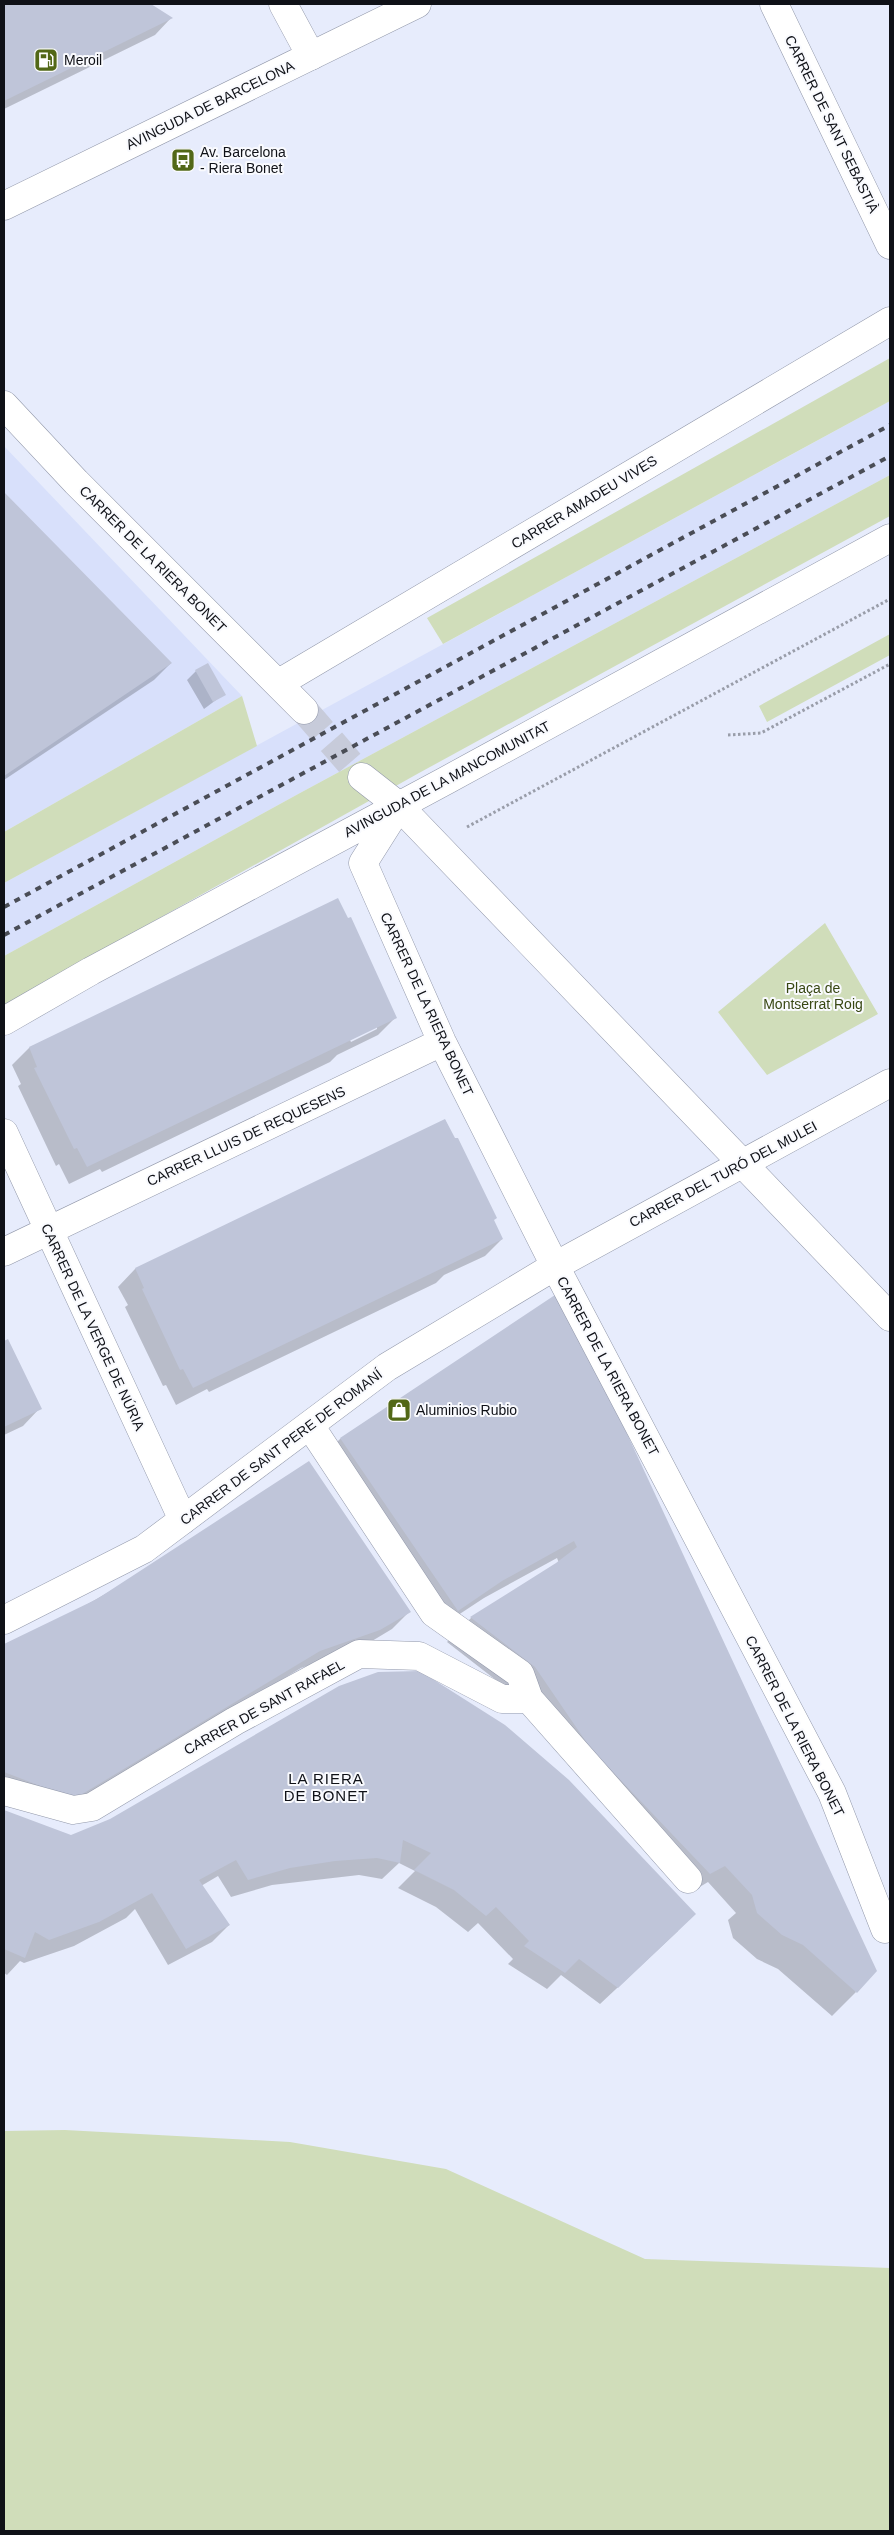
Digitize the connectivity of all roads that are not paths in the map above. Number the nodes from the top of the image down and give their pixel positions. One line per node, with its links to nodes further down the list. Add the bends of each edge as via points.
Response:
1 (283, 4): 4 (street)
2 (417, 4): 4 (street, AVINGUDA DE BARCELONA)
3 (774, 4): 6 (street, CARRER DE SANT SEBASTIÀ)
4 (311, 56): 5 (street, AVINGUDA DE BARCELONA)
5 (4, 206)
6 (890, 245)
7 (890, 321): 10 (street, CARRER AMADEU VIVES)
8 (4, 405): 10 (street, CARRER DE LA RIERA BONET, via 76,482)
9 (890, 538): 13 (street, AVINGUDA DE LA MANCOMUNITAT)
10 (279, 683): 11 (street, CARRER DE LA RIERA BONET)
11 (304, 710)
12 (362, 778): 13 (street)
13 (399, 806): 14 (street, AVINGUDA DE LA MANCOMUNITAT); 15 (street, CARRER DE LA RIERA BONET, via 363,864); 18 (street)
14 (4, 1021)
15 (442, 1042): 19 (street, CARRER LLUIS DE REQUESENS); 21 (street, CARRER DE LA RIERA BONET)
16 (890, 1083): 18 (street, CARRER DEL TURÓ DEL MULEI)
17 (4, 1133): 19 (street, CARRER DE LA VERGE DE NÚRIA)
18 (742, 1162): 21 (street, CARRER DEL TURÓ DEL MULEI); 22 (street)
19 (50, 1230): 20 (street, CARRER LLUIS DE REQUESENS); 24 (street, CARRER DE LA VERGE DE NÚRIA)
20 (4, 1252)
21 (555, 1266): 23 (street, CARRER DE SANT PERE DE ROMANÍ, via 387,1367); 29 (street, CARRER DE LA RIERA BONET, via 832,1793)
22 (890, 1317)
23 (311, 1426): 24 (street, CARRER DE SANT PERE DE ROMANÍ); 26 (street, via 434,1613 520,1674)
24 (182, 1520): 25 (street, CARRER DE SANT PERE DE ROMANÍ, via 144,1549)
25 (4, 1620)
26 (529, 1700): 27 (street, CARRER DE SANT RAFAEL, via 502,1699 419,1656 359,1654 235,1721 92,1807 73,1810); 28 (street)
27 (4, 1791)
28 (688, 1879)
29 (885, 1929)

